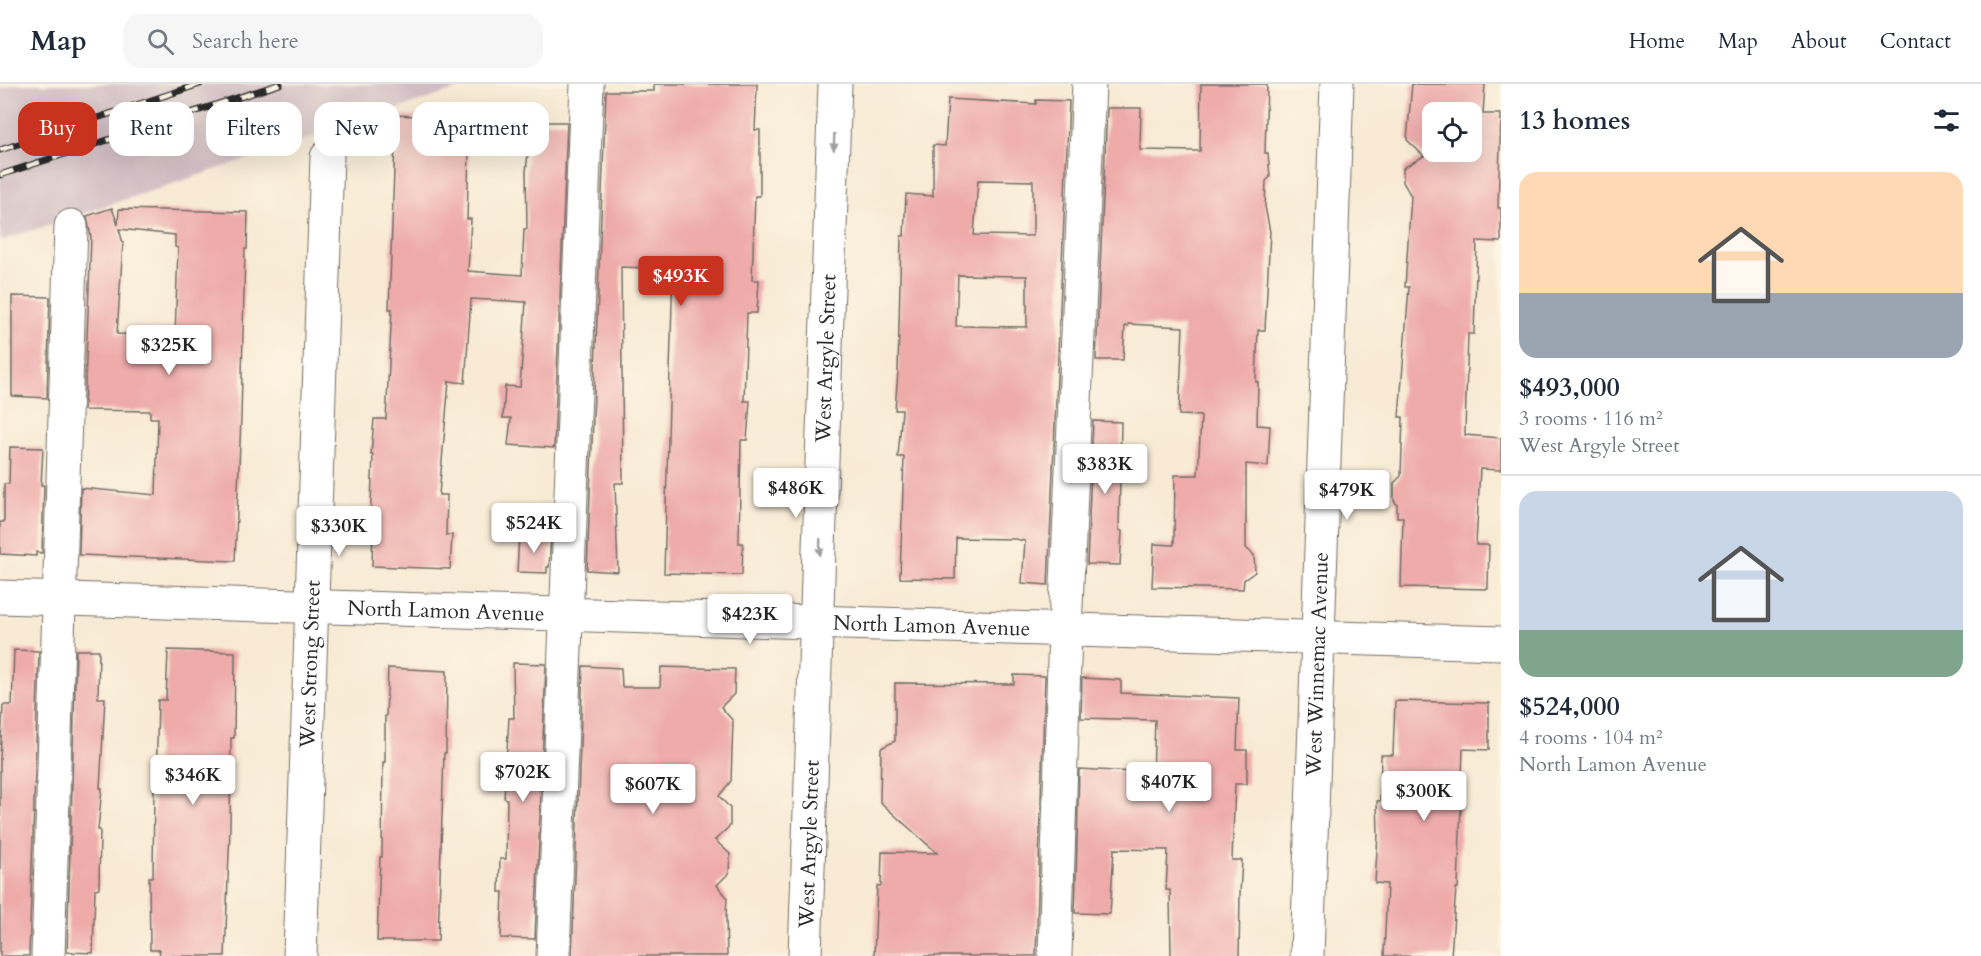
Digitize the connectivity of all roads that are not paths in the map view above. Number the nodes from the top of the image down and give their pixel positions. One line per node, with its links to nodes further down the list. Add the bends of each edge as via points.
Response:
1 (587, 84): 10 (street)
2 (835, 84): 11 (street, West Argyle Street, one-way to 11)
3 (1089, 84): 12 (street)
4 (1337, 84): 13 (street, West Winnemac Avenue)
5 (327, 157): 9 (street, West Strong Street)
6 (71, 226): 8 (street)
7 (0, 597): 8 (street, North Lamon Avenue)
8 (59, 599): 9 (street, North Lamon Avenue); 15 (street)
9 (312, 606): 10 (street, North Lamon Avenue); 16 (street, West Strong Street)
10 (567, 614): 11 (street, North Lamon Avenue); 17 (street)
11 (818, 622): 12 (street, North Lamon Avenue); 18 (street, West Argyle Street)
12 (1065, 629): 13 (street, North Lamon Avenue); 19 (street)
13 (1318, 637): 14 (street, North Lamon Avenue); 20 (street, West Winnemac Avenue)
14 (1501, 643)
15 (48, 956)
16 (300, 956)
17 (553, 956)
18 (805, 956)
19 (1055, 956)
20 (1307, 956)

